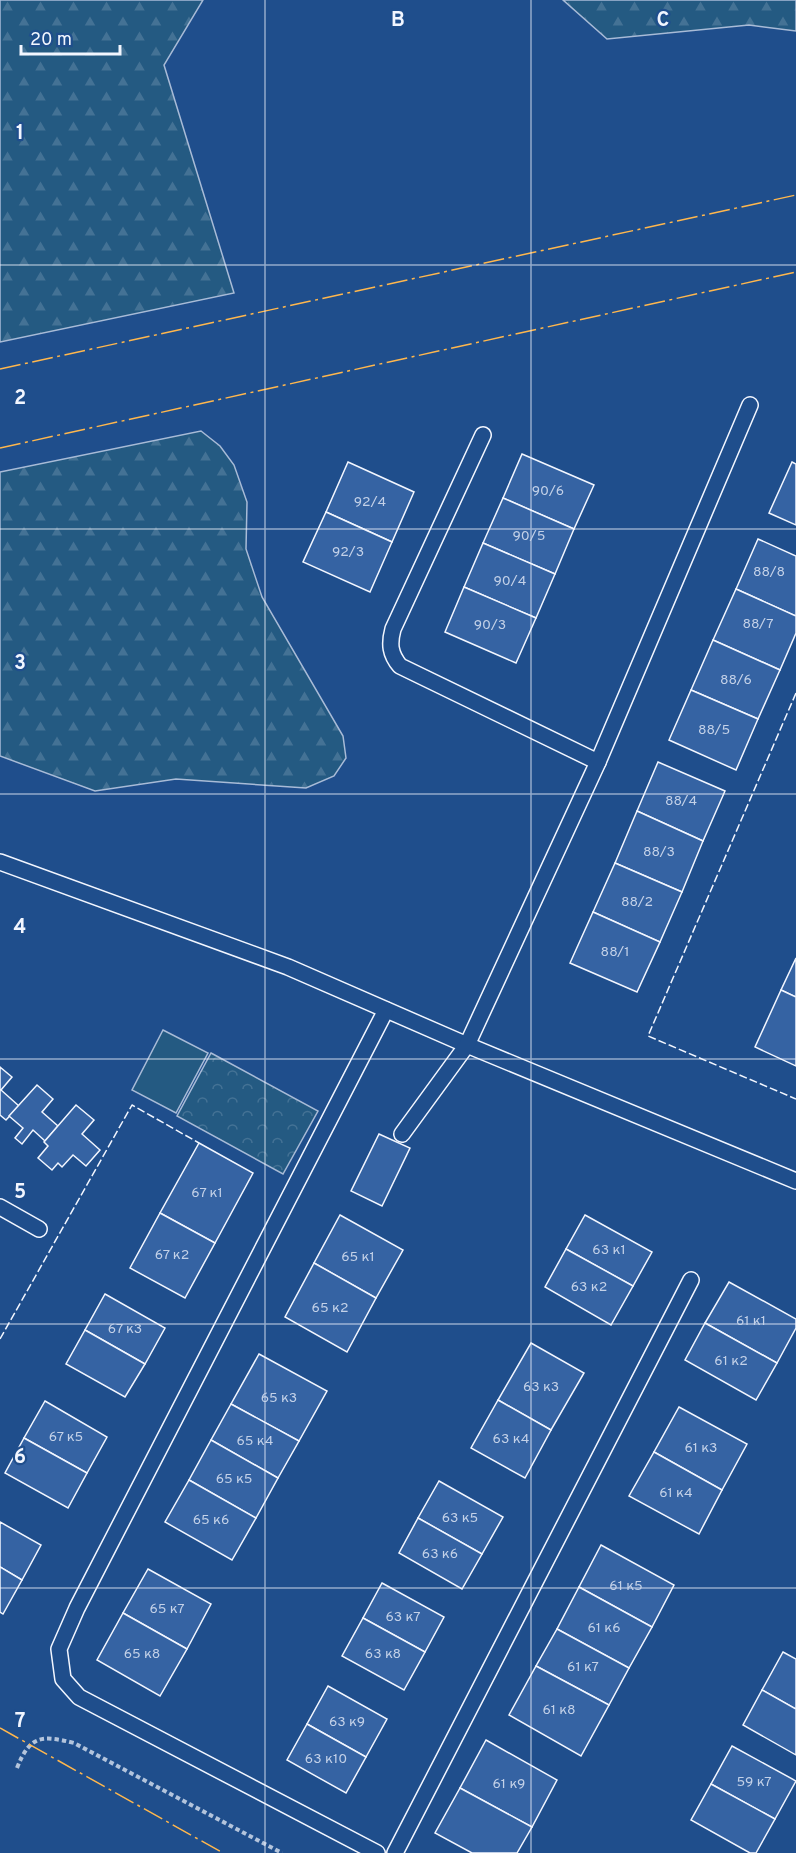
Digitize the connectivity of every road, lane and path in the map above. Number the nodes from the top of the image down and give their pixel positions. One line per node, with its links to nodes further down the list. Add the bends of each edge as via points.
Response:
1 (750, 405): 3 (lane)
2 (483, 435): 3 (lane, via 393,629 389,643 393,657 400,666)
3 (598, 762): 6 (lane)
4 (0, 862): 5 (lane, via 288,967)
5 (386, 1010): 6 (lane); 14 (lane, via 76,1608 59,1648 63,1679 79,1697)
6 (467, 1045): 7 (lane); 8 (lane)
7 (402, 1134)
8 (796, 1180)
9 (0, 1207): 10 (lane)
10 (39, 1229)
11 (691, 1280): 15 (lane)
12 (17, 1768): 13 (path, via 23,1753 37,1739 51,1737 74,1743)
13 (282, 1853)
14 (377, 1853)
15 (395, 1853)

